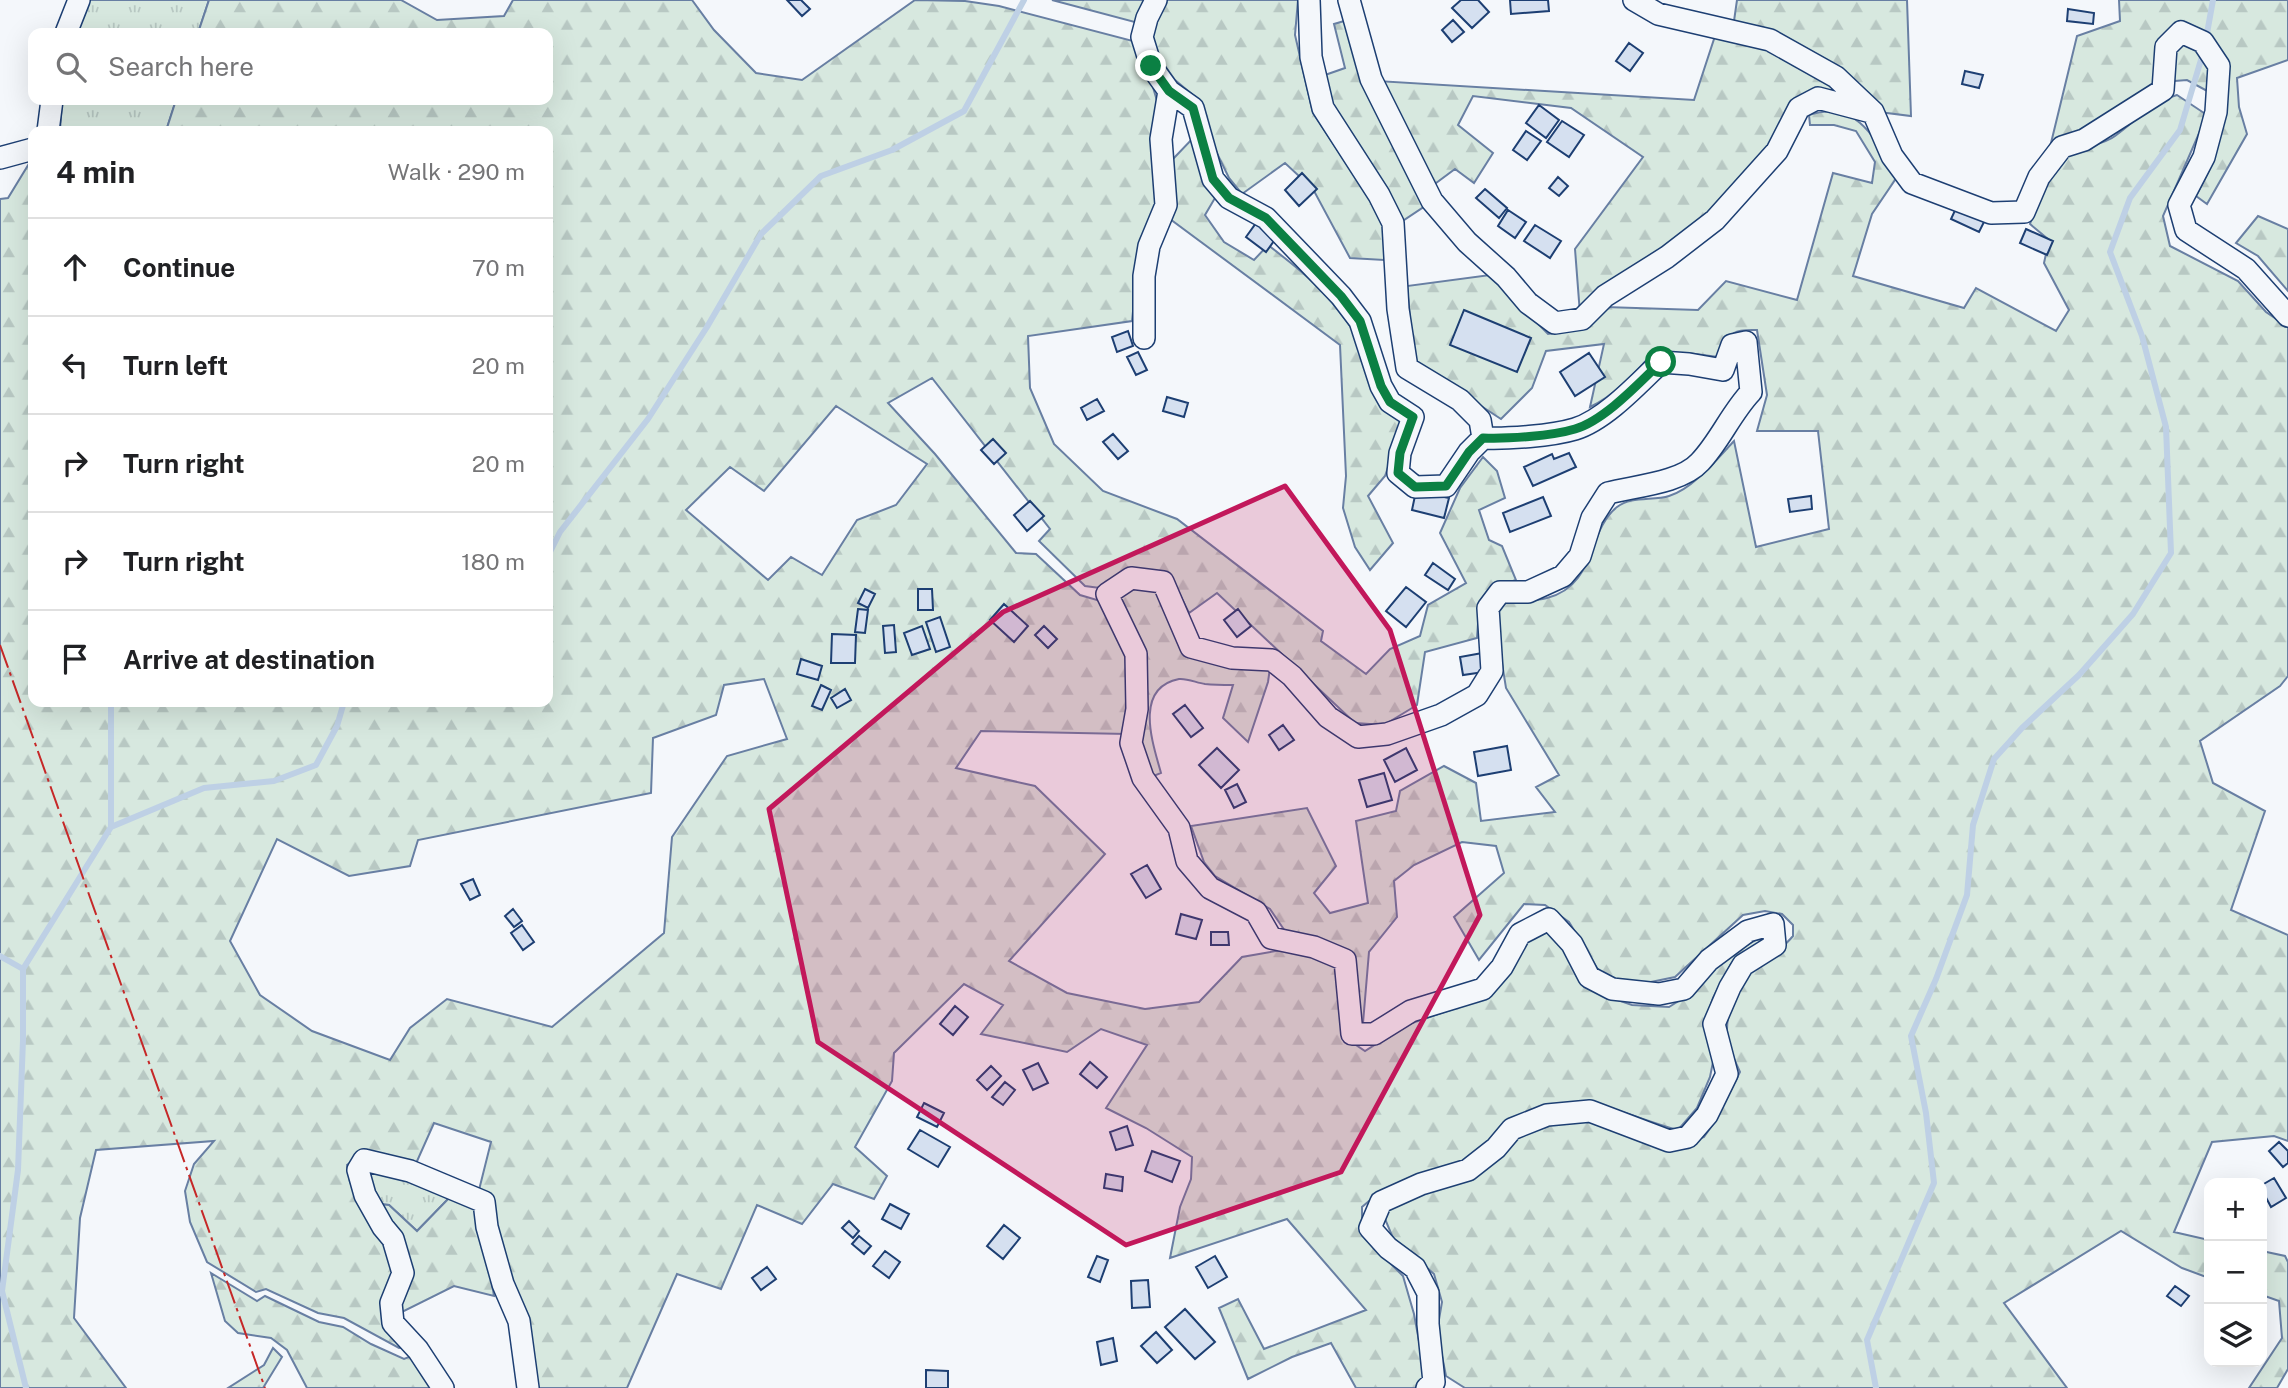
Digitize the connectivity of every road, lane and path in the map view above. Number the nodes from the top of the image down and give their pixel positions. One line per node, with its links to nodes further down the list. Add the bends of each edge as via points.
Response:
1 (79, 0): 6 (street)
2 (1156, 0): 7 (street, via 1142,37 1151,66)
3 (1309, 0): 15 (street, via 1311,57 1323,108 1393,223 1398,309 1408,368 1460,400 1480,420)
4 (1349, 0): 9 (street, via 1371,79 1432,201 1528,303 1555,323 1582,319 1605,296 1715,220 1777,151 1800,108 1818,98)
5 (1634, 0): 9 (street, via 1658,14 1770,40 1836,77)
6 (68, 28)
7 (1169, 91): 14 (street, via 1161,139 1166,205 1149,246 1144,276); 15 (street, via 1193,108 1213,179 1229,198 1266,218 1360,321 1381,386 1390,402 1413,417 1398,473 1415,487 1446,486)
8 (51, 105): 10 (street)
9 (1873, 112): 13 (street, via 1892,156 1912,183 1991,213 2024,212 2039,177 2062,147 2084,140 2163,90 2166,47 2181,32 2203,42 2219,66 2216,112 2204,157 2179,205 2186,230 2246,269)
10 (49, 126)
11 (28, 150): 12 (street)
12 (0, 158)
13 (2288, 316)
14 (1144, 338)
15 (1483, 438): 18 (street, via 1576,429 1610,409 1661,362 1723,370 1732,345 1746,342 1751,392 1698,464 1664,482 1608,493 1592,517 1580,556 1563,576 1528,592 1500,592 1488,608 1492,671 1477,695 1441,715 1387,734 1358,737 1328,717 1272,660 1232,658 1191,647 1163,582 1131,578 1107,594 1136,654 1137,709 1131,743 1143,778 1179,828 1187,861 1210,888 1256,912 1271,938 1314,947 1345,960 1352,1034 1374,1034 1411,1011 1483,989 1520,934 1549,919 1572,944 1589,977 1612,989 1659,994 1684,989 1709,960 1748,932 1773,924 1775,945 1743,965 1714,1024 1727,1074 1707,1115 1688,1137 1669,1141 1590,1111 1547,1115 1513,1129 1468,1170 1381,1202 1370,1228 1415,1268 1428,1293 1434,1382)
16 (443, 1388): 17 (street, via 393,1323 391,1303 403,1273 393,1239 365,1195 358,1170 365,1160 410,1171 484,1202 503,1284 519,1321)
17 (528, 1388)
18 (1427, 1388)

